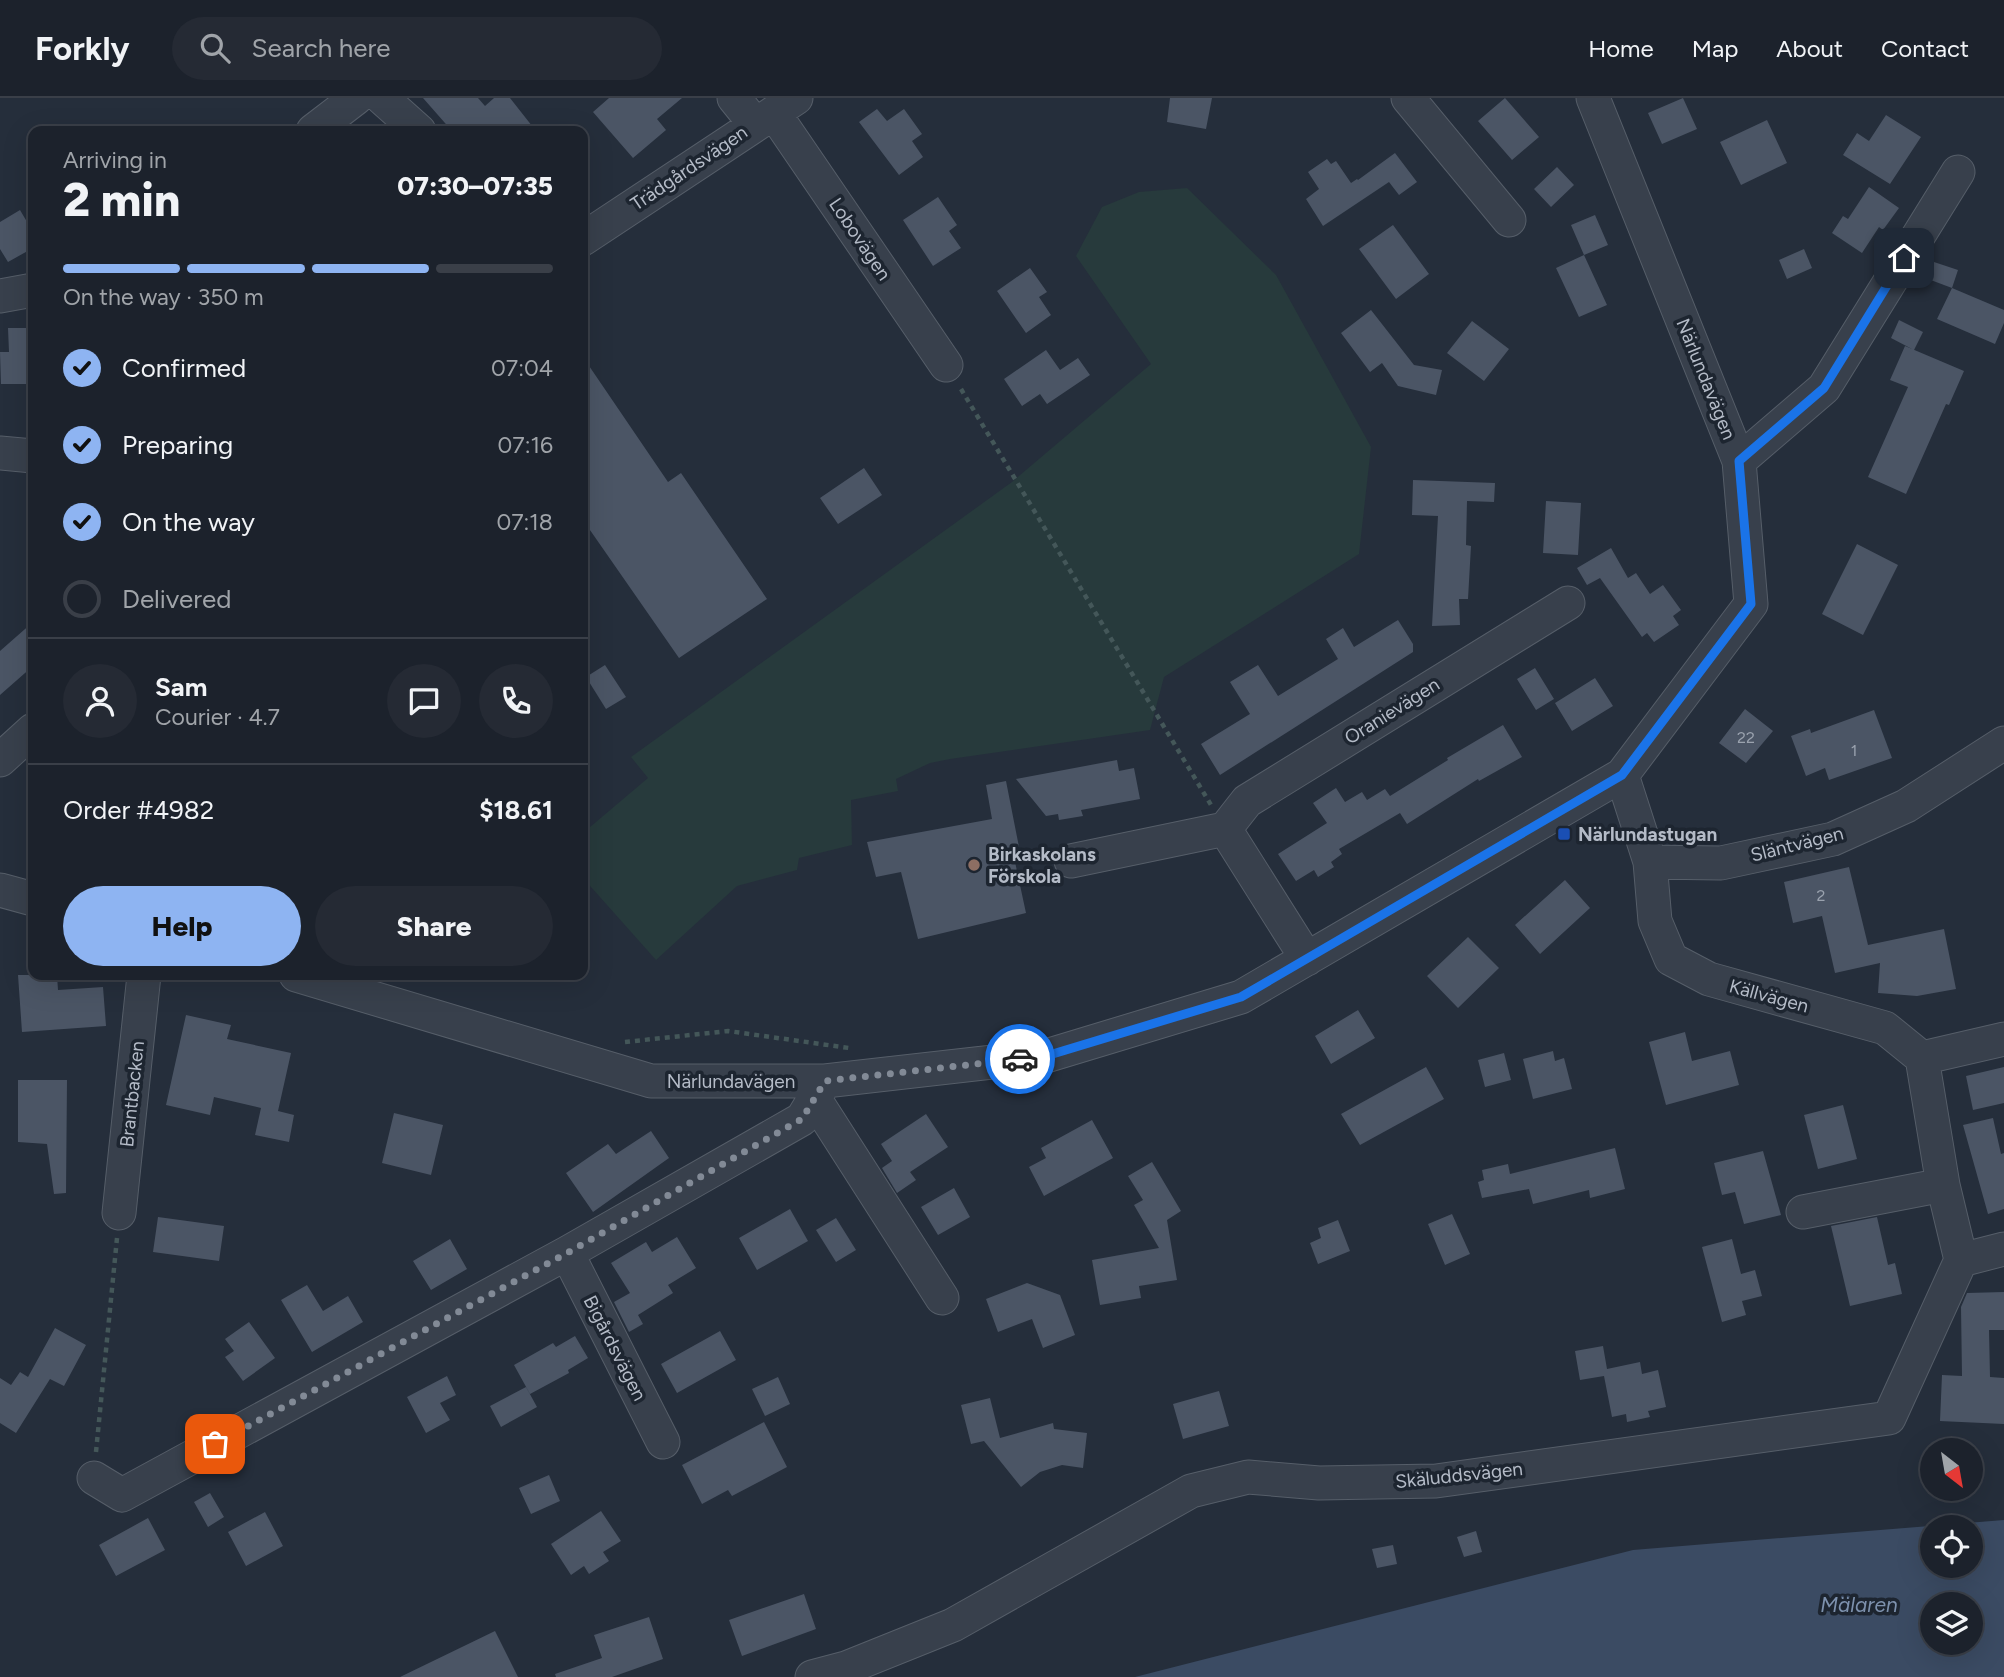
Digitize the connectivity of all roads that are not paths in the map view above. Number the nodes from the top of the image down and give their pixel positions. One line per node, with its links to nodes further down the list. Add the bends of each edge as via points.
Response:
1 (355, 98): 7 (street)
2 (382, 98): 8 (street)
3 (734, 98): 6 (street, Lobovägen)
4 (1408, 98): 10 (street)
5 (1593, 98): 17 (street, Närlundavägen)
6 (775, 111): 11 (street, Trädgårdsvägen); 14 (street, Lobovägen)
7 (319, 126)
8 (413, 126)
9 (1958, 172): 17 (street, via 1824,388)
10 (1509, 220)
11 (588, 236)
12 (28, 291): 13 (street)
13 (0, 296)
14 (946, 365)
15 (0, 453): 16 (street)
16 (28, 456)
17 (1739, 461): 22 (street, Närlundavägen, via 1751,604)
18 (1569, 603): 23 (street, Oranievägen, via 1247,801)
19 (28, 735): 21 (street)
20 (2004, 743): 25 (street, Släntvägen, via 1906,806 1833,839 1721,863)
21 (0, 761)
22 (1622, 775): 25 (street, Källvägen); 28 (street, Närlundavägen)
23 (1225, 829): 24 (street); 28 (street)
24 (1071, 861)
25 (1650, 862): 32 (street, Källvägen, via 1655,921 1671,959 1709,979 1885,1028)
26 (0, 890): 27 (street)
27 (28, 898)
28 (1307, 959): 33 (street, Närlundavägen, via 1241,997 1046,1056)
29 (144, 980): 36 (street, Brantbacken)
30 (313, 980): 33 (street, Närlundavägen, via 651,1081)
31 (2004, 1039): 32 (street)
32 (1922, 1058): 34 (street)
33 (819, 1090): 38 (street, via 802,1119); 40 (street)
34 (1943, 1185): 35 (street); 39 (street)
35 (1803, 1212)
36 (119, 1213)
37 (2004, 1249): 39 (street)
38 (567, 1253): 41 (street, Bigårdsvägen); 42 (street, via 122,1495)
39 (1961, 1260): 43 (street, Skäluddsvägen, via 1889,1418 1436,1481 1319,1483 1248,1477 1191,1491 953,1625)
40 (942, 1298)
41 (663, 1442)
42 (94, 1478)
43 (812, 1677)

